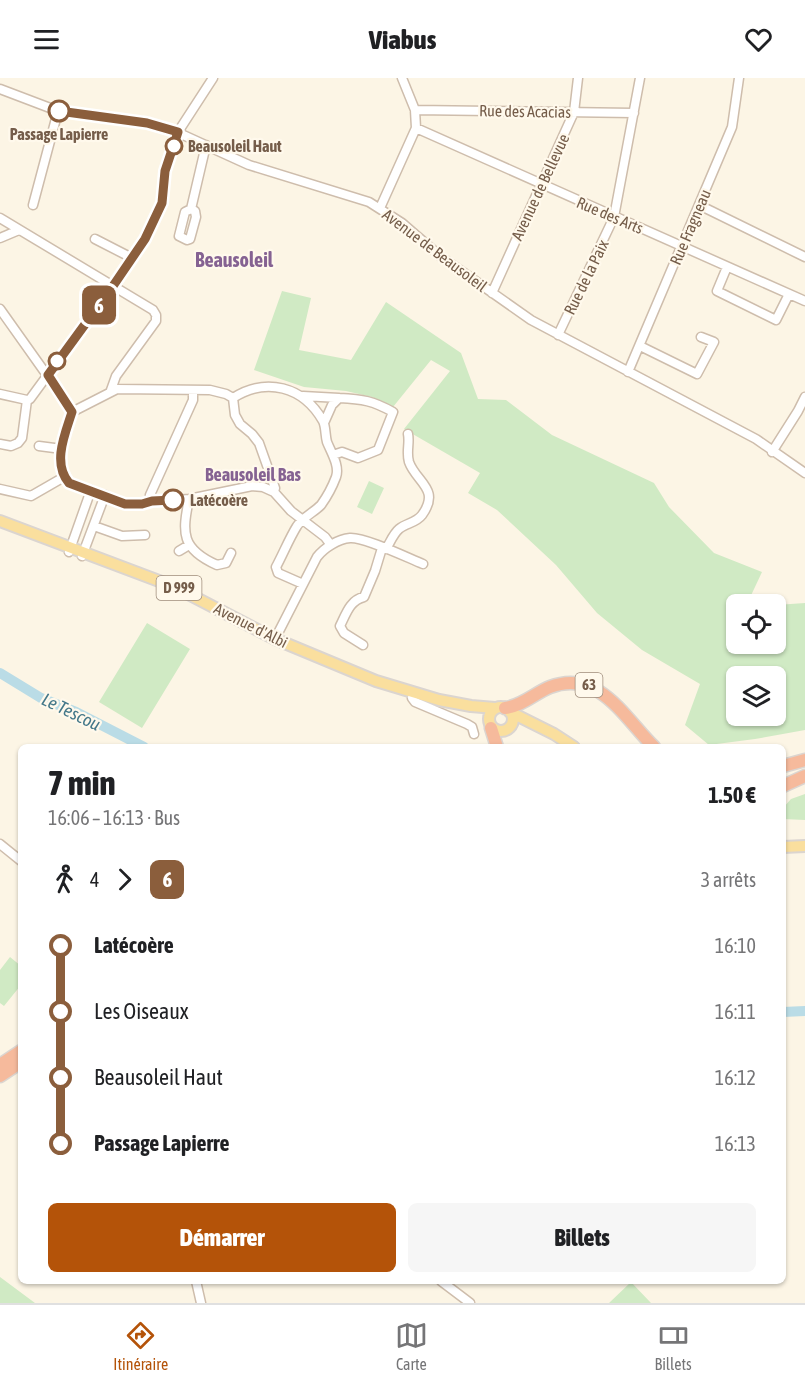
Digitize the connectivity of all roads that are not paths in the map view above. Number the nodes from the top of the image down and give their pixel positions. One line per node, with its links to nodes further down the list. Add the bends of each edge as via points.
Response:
1 (402, 78): 7 (street)
2 (578, 78): 9 (street, Avenue de Bellevue)
3 (640, 78): 10 (street, Rue de la Paix)
4 (739, 78): 16 (street, Rue Fragneau, via 732,127)
5 (208, 79): 12 (street)
6 (0, 89): 8 (street, Avenue de Beausoleil)
7 (416, 110): 9 (street, Rue des Acacias); 11 (street)
8 (58, 111): 12 (street, Avenue de Beausoleil, via 147,123); 15 (street)
9 (574, 112): 10 (street, Rue des Acacias); 14 (street, Avenue de Bellevue)
10 (634, 113): 19 (street, Rue de la Paix)
11 (416, 128): 14 (street, Rue des Arts); 17 (street)
12 (178, 132): 13 (street, Avenue de Beausoleil); 26 (street, via 165,171 162,203)
13 (206, 145): 17 (street, Avenue de Beausoleil, via 249,165 355,196); 18 (street)
14 (541, 184): 19 (street, Rue des Arts); 29 (street, Avenue de Bellevue)
15 (33, 205)
16 (699, 205): 24 (street, Rue Fragneau); 25 (street)
17 (380, 208): 29 (street, Avenue de Beausoleil)
18 (191, 209)
19 (614, 217): 24 (street, Rue des Arts); 33 (street, Rue de la Paix)
20 (0, 219): 21 (street)
21 (19, 230): 22 (street); 28 (street)
22 (0, 238)
23 (95, 239): 26 (street)
24 (682, 246): 27 (street, Rue des Arts); 35 (street, Rue Fragneau)
25 (805, 257)
26 (132, 258): 28 (street)
27 (727, 267): 30 (street, Rue des Arts); 30 (street, via 717,291 776,320)
28 (113, 286): 37 (street); 38 (street, via 153,310 156,321 116,376)
29 (492, 293): 33 (street, Avenue de Beausoleil)
30 (789, 294): 31 (street, Rue des Arts)
31 (805, 301)
32 (0, 309): 37 (street)
33 (558, 335): 36 (street, Avenue de Beausoleil)
34 (701, 337): 35 (street, via 714,342 697,374)
35 (639, 346): 36 (street, Rue Fragneau)
36 (628, 372): 52 (street, Avenue de Beausoleil, via 756,439)
37 (48, 375): 45 (street); 46 (street)
38 (111, 390): 39 (street); 46 (street)
39 (193, 390): 43 (street, via 210,390); 63 (street, via 193,400 150,495)
40 (0, 394): 45 (street)
41 (303, 396): 43 (street, via 265,387 251,388); 44 (street); 47 (street)
42 (805, 397): 52 (street)
43 (233, 398): 56 (street, via 240,424 255,438)
44 (339, 398): 47 (street); 53 (street, via 375,402 396,415 378,450 358,458 342,452)
45 (27, 400): 49 (street, via 22,438 11,446)
46 (72, 412): 51 (street)
47 (324, 423): 53 (street)
48 (408, 434): 70 (street, via 408,459 427,488 428,506 416,521 396,532)
49 (0, 444)
50 (39, 446): 51 (street)
51 (62, 449): 55 (street, via 60,467)
52 (772, 452): 54 (street, Avenue de Beausoleil)
53 (333, 456): 64 (street, via 336,478 321,504)
54 (805, 473)
55 (64, 477): 58 (street, via 31,496); 59 (street, via 79,488)
56 (271, 478): 57 (street); 60 (street)
57 (258, 486): 60 (street); 62 (street)
58 (0, 489)
59 (91, 490): 61 (street); 71 (street)
60 (274, 492): 64 (street)
61 (105, 495): 63 (street, via 125,504); 66 (street)
62 (189, 499): 63 (street); 68 (street, via 184,528)
63 (152, 501)
64 (303, 519): 69 (street); 76 (street, via 276,567 278,573)
65 (0, 521): 71 (main road, Avenue d'Albi / D 999)
66 (94, 526): 67 (street, via 122,536); 74 (street)
67 (144, 535)
68 (189, 545): 72 (street); 73 (street, via 217,565 226,562)
69 (331, 545): 70 (street, via 353,538); 76 (street, via 317,557)
70 (384, 548): 75 (street); 78 (street, via 364,597 352,603 340,626)
71 (69, 550): 74 (main road, Avenue d'Albi / D 999)
72 (179, 551)
73 (231, 553)
74 (83, 554): 77 (main road, Avenue d'Albi / D 999, via 176,587)
75 (423, 564)
76 (303, 585): 77 (street)
77 (275, 639): 79 (main road, Avenue d'Albi / D 999)
78 (363, 645)
79 (413, 693): 80 (main road, Avenue d'Albi / D 999); 85 (street, via 415,702 467,724)
80 (471, 706): 81 (main road, Avenue d'Albi / D 999); 83 (main road)
81 (504, 709): 82 (main road, D 999); 83 (main road, via 489,715); 84 (main road, via 513,721); 88 (highway, 63, via 554,685 585,684 610,699)
82 (535, 724): 84 (main road); 87 (main road, D 999)
83 (490, 726): 84 (main road, via 498,732); 86 (highway)
84 (509, 729)
85 (474, 734)
86 (496, 744)
87 (569, 744)
88 (651, 744)
89 (805, 754): 90 (highway)
90 (786, 757)
91 (805, 760): 92 (highway)
92 (786, 765)
93 (805, 770): 94 (highway)
94 (786, 773)
95 (805, 776): 96 (highway)
96 (786, 785)
97 (0, 844): 101 (street)
98 (786, 847): 99 (main road)
99 (803, 847): 100 (main road)
100 (786, 852)
101 (18, 859)
102 (18, 1053): 104 (highway)
103 (18, 1064): 105 (highway)
104 (0, 1065)
105 (0, 1076)
106 (197, 1284): 108 (street)
107 (445, 1284): 109 (street)
108 (201, 1303)
109 (470, 1303)

